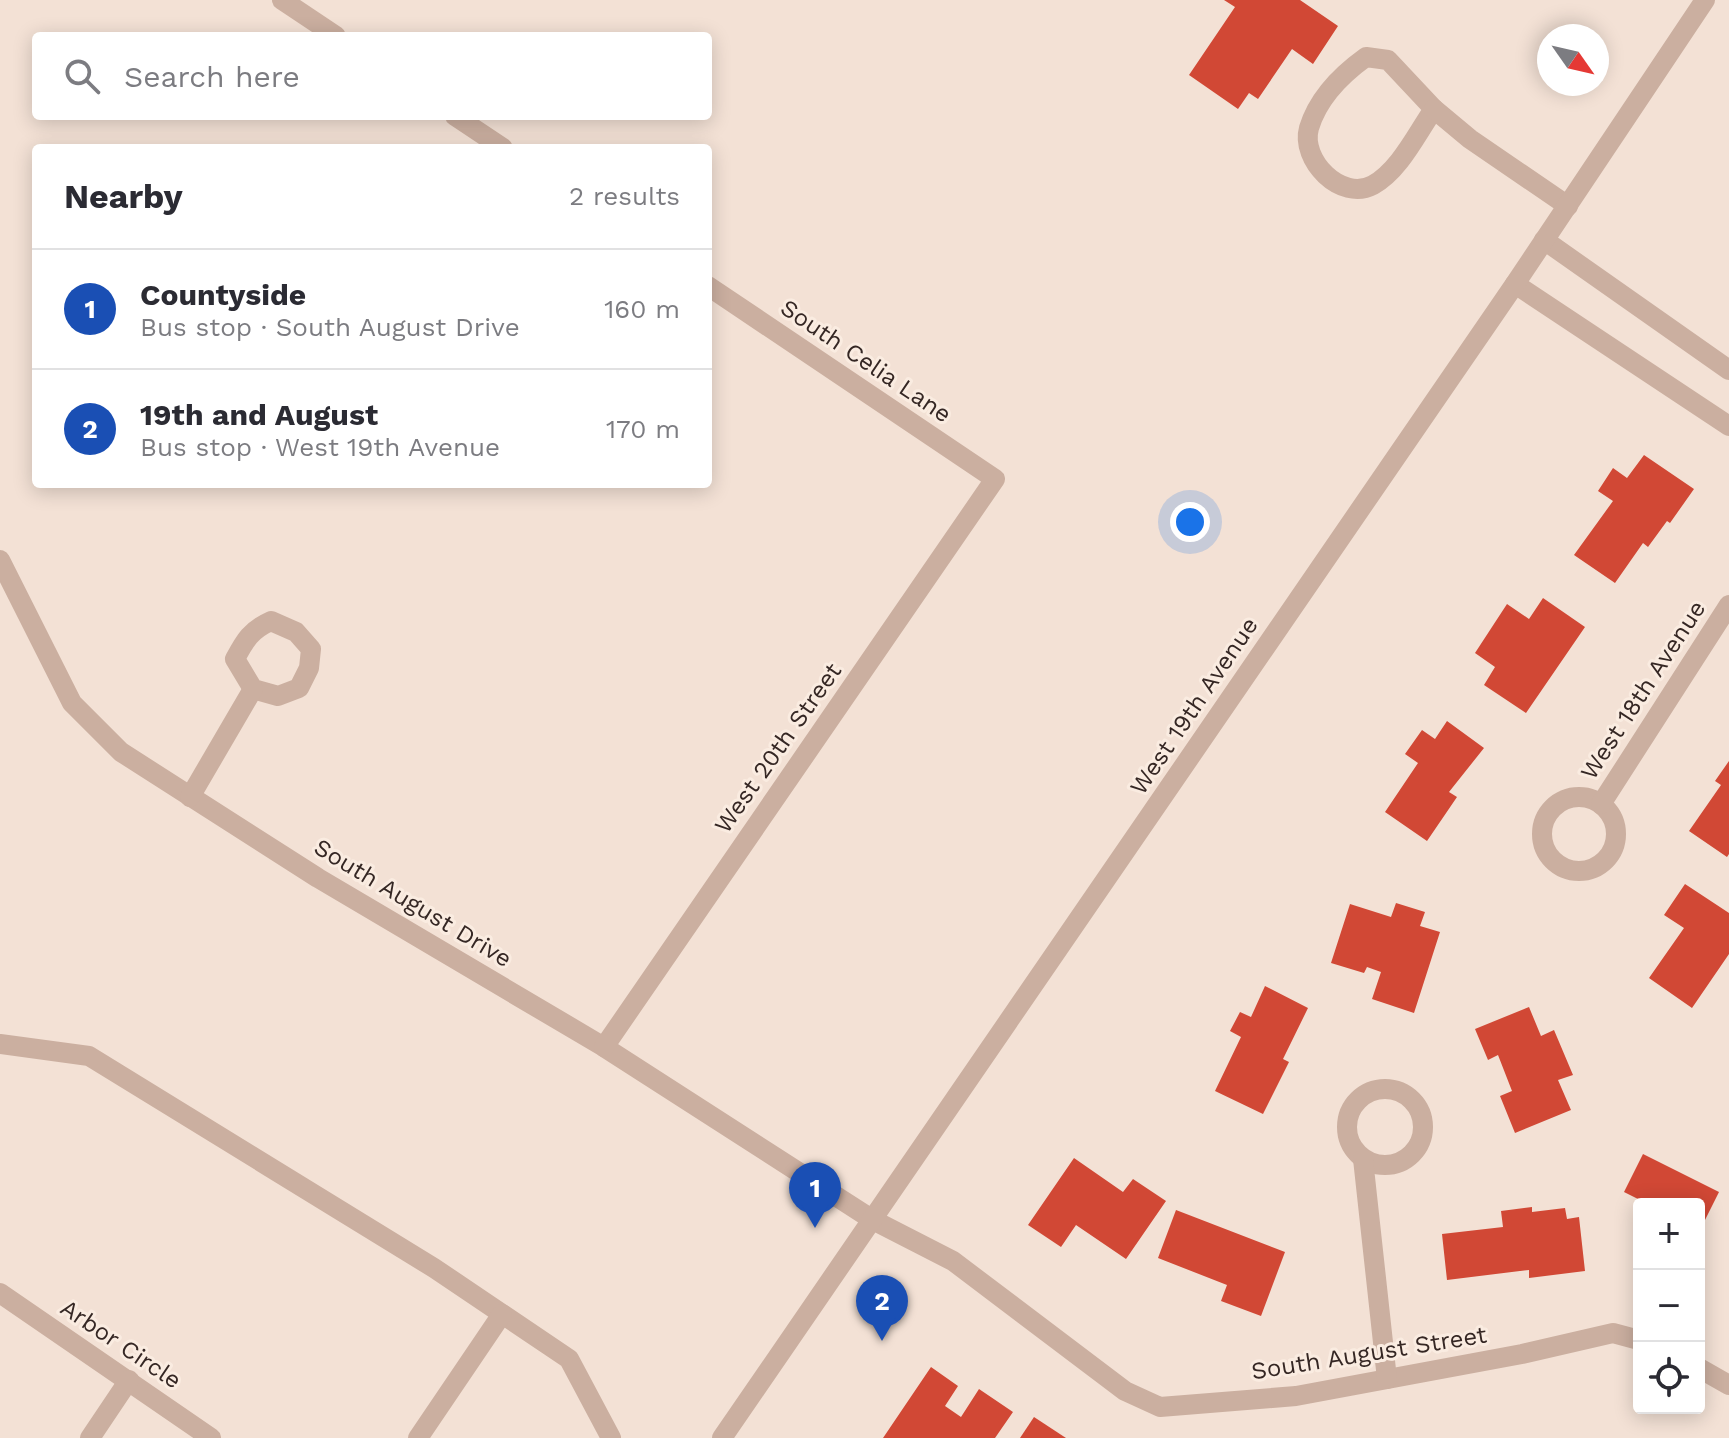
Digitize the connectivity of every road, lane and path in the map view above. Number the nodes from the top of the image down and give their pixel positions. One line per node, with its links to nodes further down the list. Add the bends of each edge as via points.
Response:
1 (282, 0): 3 (street)
2 (1705, 0): 7 (street, West 19th Avenue)
3 (330, 32)
4 (1434, 109): 4 (street, via 1388,60 1366,57 1324,98 1309,129 1308,150 1317,167 1338,183 1354,189 1371,186 1389,173); 7 (street)
5 (461, 120): 6 (street)
6 (497, 144)
7 (1568, 206): 8 (street, West 19th Avenue)
8 (1544, 240): 9 (street, West 19th Avenue); 11 (street)
9 (1515, 284): 12 (street); 22 (street, West 19th Avenue)
10 (712, 289): 13 (street, South Celia Lane)
11 (1729, 370)
12 (1729, 426)
13 (995, 479): 20 (street, West 20th Street)
14 (0, 560): 17 (street, South August Drive, via 72,703 121,752)
15 (1729, 605): 18 (street, West 18th Avenue)
16 (253, 689): 17 (street)
17 (190, 797): 20 (street, South August Drive)
18 (1601, 804)
19 (0, 1044): 24 (street, via 89,1056)
20 (604, 1047): 22 (street, South August Drive)
21 (1363, 1159): 27 (street)
22 (873, 1220): 27 (street, South August Street, via 953,1261 1125,1391 1160,1407 1296,1396); 34 (street, West 19th Avenue)
23 (0, 1293): 28 (street, Arbor Circle)
24 (502, 1314): 32 (street); 33 (street, via 569,1359)
25 (1633, 1338): 27 (street, South August Street, via 1613,1333)
26 (1705, 1371): 29 (street)
27 (1387, 1379)
28 (129, 1380): 30 (street); 31 (street, Arbor Circle)
29 (1729, 1385)
30 (90, 1438)
31 (211, 1438)
32 (418, 1438)
33 (611, 1438)
34 (722, 1438)

